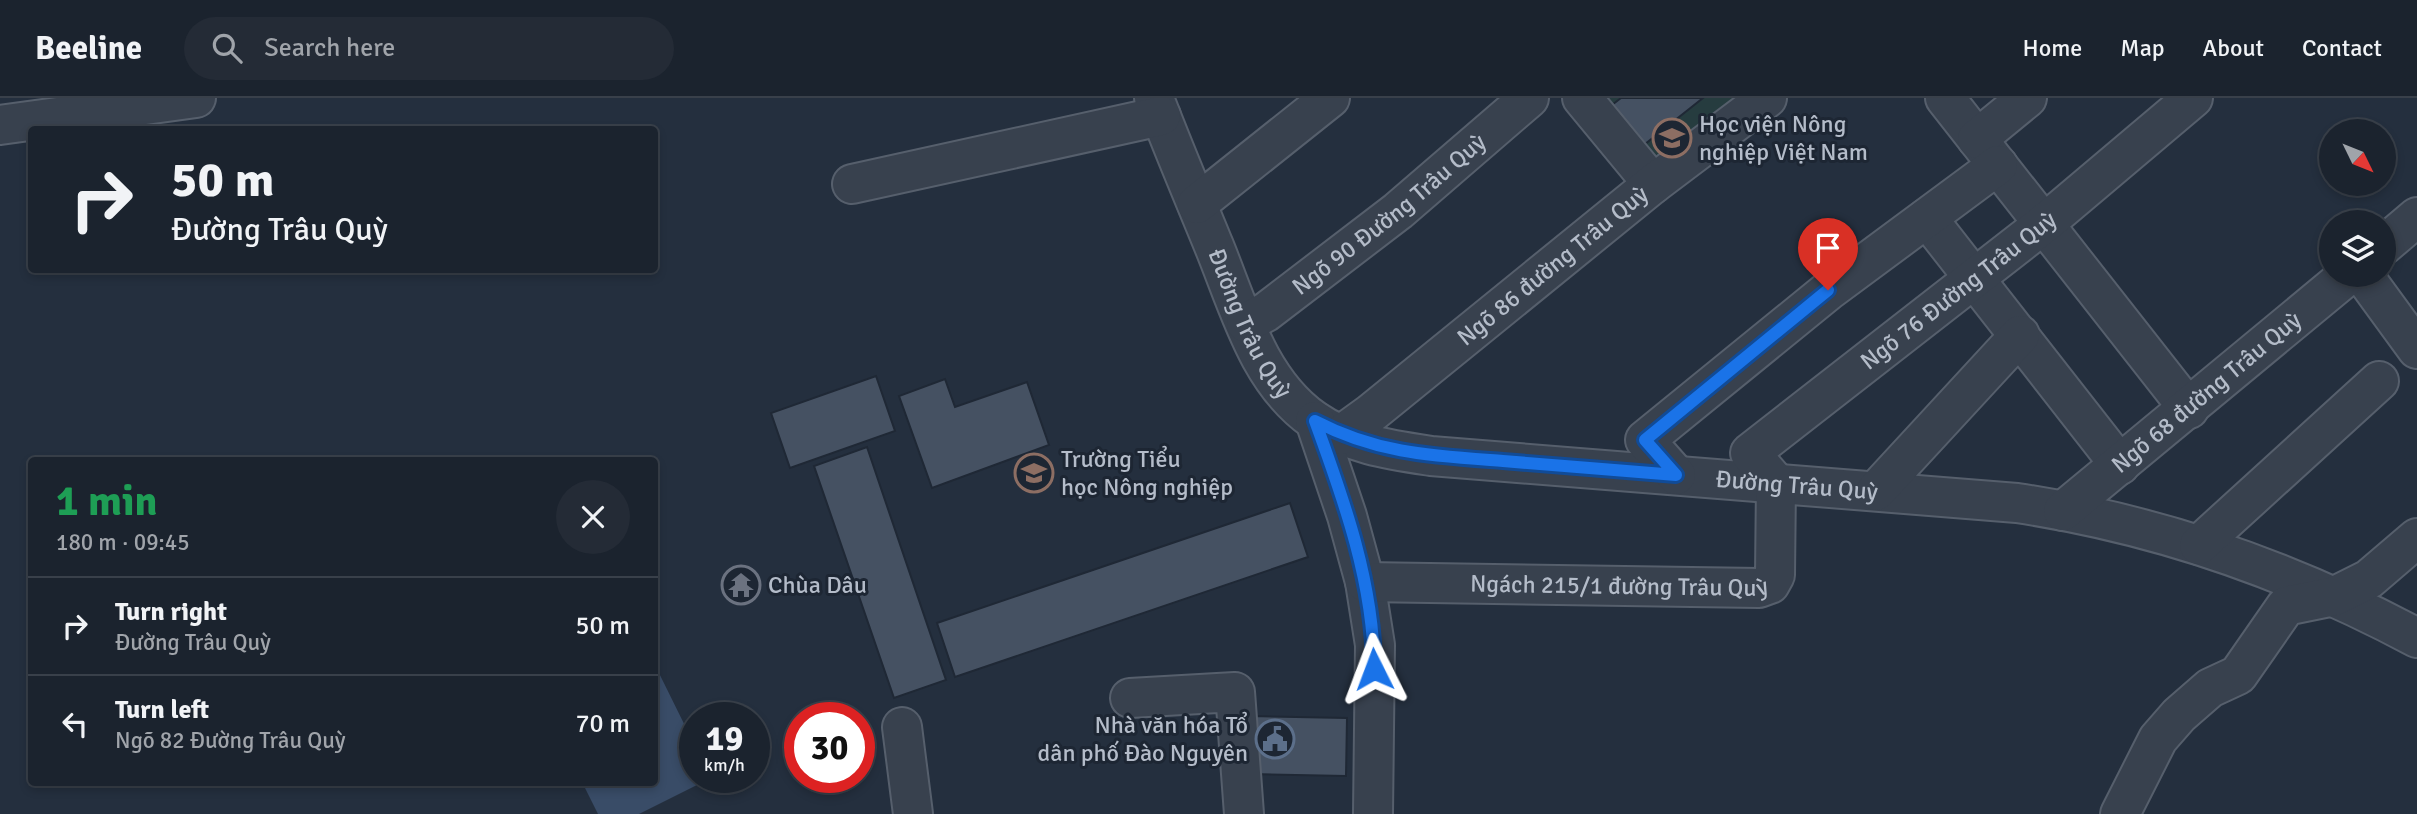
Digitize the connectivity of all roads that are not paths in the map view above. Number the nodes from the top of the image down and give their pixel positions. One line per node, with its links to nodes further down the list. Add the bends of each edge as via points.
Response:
1 (195, 98): 10 (street)
2 (1330, 98): 14 (street)
3 (1529, 98): 22 (street, Ngõ 90 Đường Trâu Quỳ, via 1398,211)
4 (1582, 98): 13 (street)
5 (1767, 98): 13 (street, Ngõ 86 đường Trâu Quỳ)
6 (1945, 98): 11 (street)
7 (2027, 98): 11 (street)
8 (2193, 98): 17 (street, Ngõ 76 Đường Trâu Quỳ)
9 (1157, 107): 12 (street); 14 (street, Đường Trâu Quỳ)
10 (0, 125)
11 (1987, 152): 16 (street); 17 (street)
12 (852, 184)
13 (1653, 184): 27 (street, Ngõ 86 đường Trâu Quỳ, via 1370,414)
14 (1197, 204): 22 (street, Đường Trâu Quỳ)
15 (2417, 217): 18 (street)
16 (1927, 218): 19 (street); 29 (street, via 1828,290 1645,440)
17 (2045, 223): 19 (street, Ngõ 76 Đường Trâu Quỳ); 26 (street)
18 (2396, 235)
19 (1973, 279): 23 (street); 30 (street, Ngõ 76 Đường Trâu Quỳ, via 1750,453)
20 (2334, 287): 26 (street, Ngõ 68 đường Trâu Quỳ)
21 (2372, 287): 24 (street)
22 (1246, 323): 27 (street, Đường Trâu Quỳ, via 1278,385)
23 (2020, 335): 28 (street); 31 (street)
24 (2417, 349)
25 (2379, 381): 34 (street)
26 (2189, 409): 28 (street, Ngõ 68 đường Trâu Quỳ)
27 (1328, 428): 29 (street, Đường Trâu Quỳ, via 1368,444 1431,456); 35 (street)
28 (2120, 465): 32 (street, Ngõ 68 đường Trâu Quỳ)
29 (1676, 475): 30 (street, Đường Trâu Quỳ)
30 (1776, 483): 31 (street, Đường Trâu Quỳ); 35 (street, Ngách 215/1 đường Trâu Quỳ, via 1776,575 1770,584 1759,588)
31 (1876, 491): 32 (street, Đường Trâu Quỳ)
32 (2063, 511): 34 (street, Đường Trâu Quỳ)
33 (2417, 538): 36 (street, via 2369,579)
34 (2199, 545): 36 (street, Đường Trâu Quỳ)
35 (1365, 582): 42 (street, via 1374,645)
36 (2335, 596): 37 (street, Đường Trâu Quỳ); 43 (street, via 2286,606 2238,675 2210,688 2158,739)
37 (2417, 638)
38 (1130, 698): 41 (street, via 1236,692)
39 (902, 727): 40 (street)
40 (913, 814)
41 (1244, 814)
42 (1373, 814)
43 (2120, 814)

